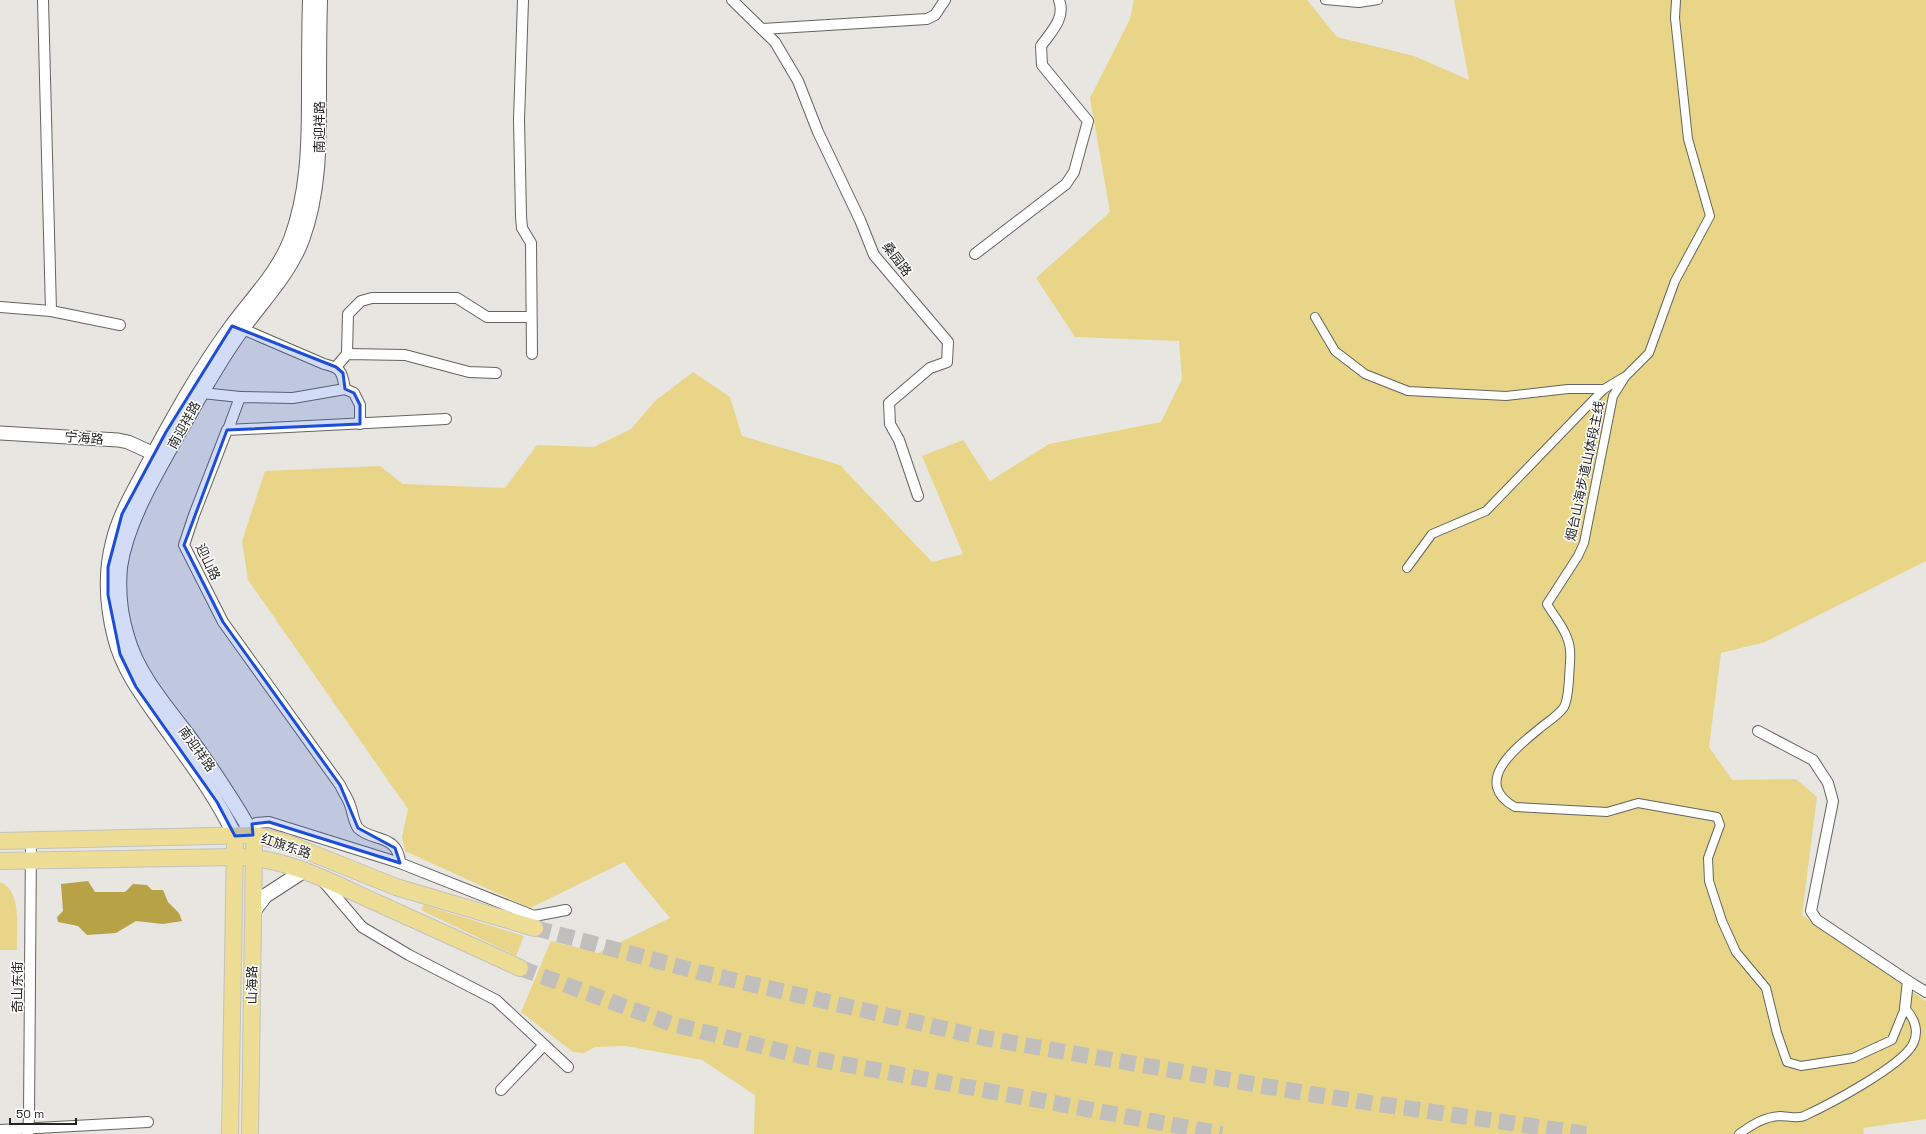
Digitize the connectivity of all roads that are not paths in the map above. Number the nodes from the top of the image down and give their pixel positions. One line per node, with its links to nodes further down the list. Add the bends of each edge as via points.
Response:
1 (43, 0): 14 (street)
2 (310, 0): 18 (main road, 南迎祥路, via 308,169 300,209 285,253)
3 (320, 0): 18 (main road, 南迎祥路, via 319,147 311,209 293,260 273,290)
4 (523, 0): 15 (street, via 519,120 522,228 531,243)
5 (732, 0): 11 (street, 桑园路)
6 (945, 0): 11 (street, via 935,16 927,19)
7 (1059, 0): 12 (street, via 1062,8 1057,24 1040,46 1042,65 1088,121 1074,172 1066,184)
8 (1325, 0): 9 (street, via 1359,3)
9 (1378, 0)
10 (1676, 0): 23 (street, 烟台山海步道山体段主线, via 1675,18 1688,139 1710,216 1675,281 1649,353)
11 (762, 29): 33 (street, 桑园路, via 775,42 798,80 818,132 874,255 948,342 947,362 930,368 889,404 890,424 899,440)
12 (975, 254)
13 (0, 307): 14 (street)
14 (51, 311): 17 (street)
15 (531, 317): 19 (street, via 487,318 457,298 372,298 361,301 348,314); 20 (street)
16 (1315, 317): 25 (street, via 1335,351 1365,374 1408,391 1506,396 1568,389)
17 (120, 324)
18 (237, 327): 21 (street); 26 (main road, 南迎祥路); 32 (main road, 南迎祥路, via 201,372)
19 (347, 354): 21 (street); 22 (street, via 405,355 469,372)
20 (532, 354)
21 (336, 367): 24 (street, via 343,373)
22 (496, 373)
23 (1625, 377): 25 (street); 52 (street, 烟台山海步道山体段主线, via 1614,396 1584,543 1547,604 1563,630 1570,649 1565,706 1498,768 1498,793 1504,801 1515,807 1607,812 1638,803 1717,817 1720,824 1708,858 1709,881 1722,921 1736,952 1766,988 1787,1062 1801,1066 1853,1058 1892,1040)
24 (345, 389): 27 (street, via 293,398); 29 (street, via 354,393 360,405)
25 (1604, 389): 34 (street, via 1486,511 1432,534)
26 (202, 393): 27 (street); 32 (main road, 南迎祥路)
27 (240, 397): 30 (street)
28 (446, 419): 29 (street, 迎山路)
29 (360, 424): 44 (street, 迎山路, via 227,430 184,545 223,622 340,785 358,828 395,848 400,855)
30 (229, 427)
31 (0, 432): 32 (street, 宁海路, via 118,440)
32 (159, 456): 36 (main road, 南迎祥路, via 125,543 120,567 122,618 140,669 228,794); 37 (main road, 南迎祥路, via 122,514 113,541 108,567 111,619 120,654 136,686 217,802)
33 (918, 496)
34 (1407, 568)
35 (1758, 731): 50 (street, via 1812,760 1828,782 1833,802 1811,911 1817,920)
36 (253, 835): 37 (main road, 红旗东路); 41 (main road, 山海路); 44 (street, via 252,827 256,823 269,822); 48 (main road, 红旗东路, via 284,842 406,890)
37 (234, 836): 38 (main road, 红旗东路); 40 (main road, 山海路)
38 (31, 840): 39 (main road, 红旗东路); 43 (street, 奇山东街)
39 (0, 841)
40 (236, 856): 41 (main road, 红旗东路); 43 (main road); 59 (main road, 山海路)
41 (254, 856): 45 (main road, 红旗东路, via 275,860); 47 (main road, 山海路)
42 (0, 861): 43 (main road)
43 (31, 861): 58 (street, 奇山东街)
44 (400, 863): 46 (street, via 534,916)
45 (311, 873): 47 (main road, via 265,896); 49 (main road, 红旗东路); 53 (street, via 362,927 409,956 496,1000)
46 (566, 910)
47 (253, 912): 60 (main road, 山海路)
48 (535, 928)
49 (520, 968)
50 (1908, 981): 51 (street); 52 (street)
51 (1926, 992)
52 (1905, 1008): 61 (street, via 1913,1016 1916,1028 1913,1044 1903,1056 1852,1092 1803,1117 1779,1116 1761,1120)
53 (544, 1045): 54 (street); 55 (street)
54 (568, 1067)
55 (501, 1090)
56 (148, 1122): 58 (street)
57 (0, 1130): 58 (street)
58 (28, 1132)
59 (230, 1134)
60 (250, 1134)
61 (1739, 1134)

